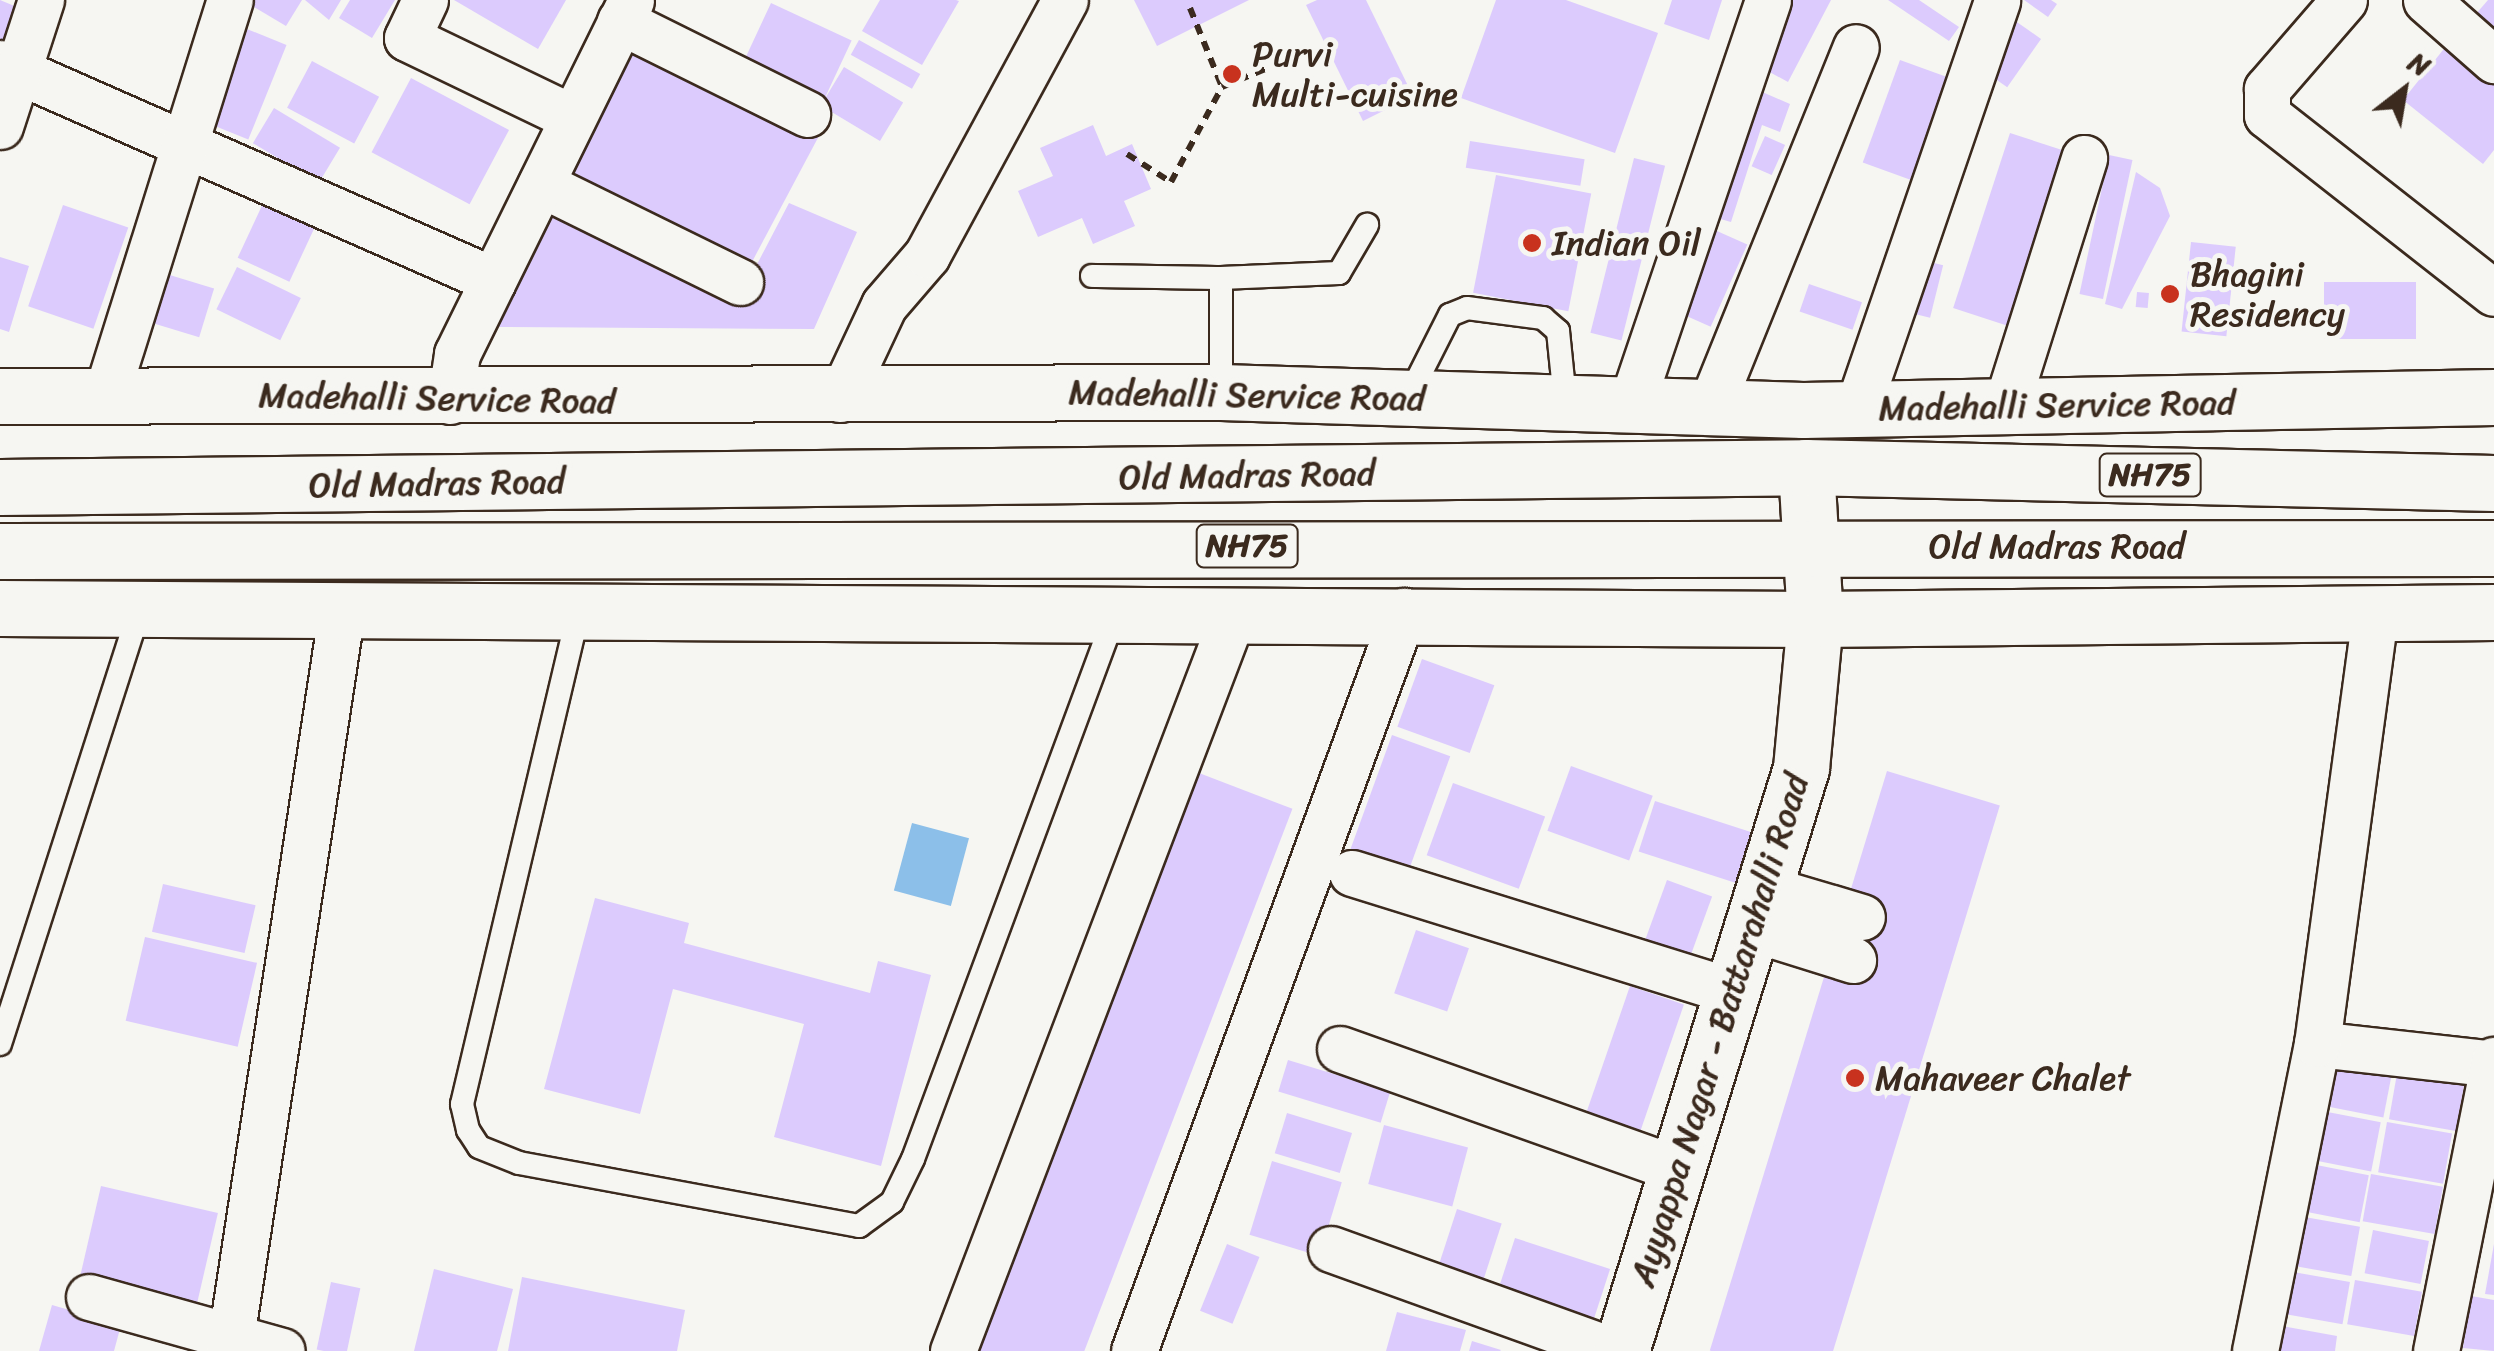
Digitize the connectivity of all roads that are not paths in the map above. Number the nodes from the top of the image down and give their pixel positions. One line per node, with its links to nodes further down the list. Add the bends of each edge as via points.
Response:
1 (41, 0): 12 (street)
2 (230, 0): 16 (street)
3 (425, 0): 14 (street, via 407,38)
4 (1066, 0): 30 (street, via 927,254 884,305)
5 (1768, 0): 33 (street)
6 (1997, 0): 36 (street)
7 (2344, 0): 24 (street, via 2267,89 2267,115)
8 (2426, 0): 11 (street)
9 (626, 10): 13 (street); 14 (street)
10 (1856, 47): 35 (street)
11 (2494, 60)
12 (8, 67): 15 (street); 16 (street)
13 (807, 114)
14 (574, 118): 18 (street)
15 (0, 126)
16 (184, 140): 22 (street); 26 (street)
17 (2084, 158): 34 (street)
18 (541, 184): 22 (street); 23 (street)
19 (1367, 225): 21 (lane, via 1339,273)
20 (1092, 276): 21 (lane)
21 (1220, 278): 25 (lane)
22 (494, 280): 32 (street, via 458,354)
23 (740, 282)
24 (2494, 293)
25 (1221, 392): 28 (main road, Madehalli Service Road); 30 (main road, Madehalli Service Road)
26 (106, 395): 27 (main road, Madehalli Service Road); 32 (main road, Madehalli Service Road)
27 (0, 396)
28 (1409, 396): 31 (main road, Madehalli Service Road); 31 (lane, via 1450,315 1466,308 1543,318 1558,331)
29 (2494, 397): 34 (main road, Madehalli Service Road)
30 (840, 399): 32 (main road, Madehalli Service Road)
31 (1565, 400): 33 (main road, Madehalli Service Road)
32 (450, 401)
33 (1632, 402): 35 (main road, Madehalli Service Road)
34 (2006, 406): 36 (main road, Madehalli Service Road)
35 (1710, 408): 36 (main road, Madehalli Service Road)
36 (1857, 410)
37 (1806, 467): 38 (main road, Old Madras Road / NH75); 39 (main road, Old Madras Road / NH75); 40 (main road, Ayyappa Nagar - Battarahalli Road)
38 (2494, 483)
39 (0, 487)
40 (1809, 544): 41 (main road, Old Madras Road / NH75); 42 (main road, Old Madras Road / NH75); 52 (main road, Ayyappa Nagar - Battarahalli Road)
41 (2494, 548)
42 (0, 551)
43 (0, 608): 44 (main road)
44 (140, 608): 45 (main road); 57 (lane)
45 (342, 609): 46 (main road); 64 (street)
46 (579, 610): 51 (main road); 51 (lane, via 462,1104 468,1130 479,1147 519,1163 859,1226 892,1202 913,1160)
47 (1404, 611): 49 (main road); 52 (main road); 67 (street)
48 (2494, 612): 50 (main road)
49 (1234, 613): 51 (main road); 66 (street)
50 (2375, 613): 52 (main road); 58 (street)
51 (1115, 614)
52 (1816, 619): 54 (main road, Ayyappa Nagar - Battarahalli Road, via 1801,768)
53 (1352, 872): 56 (street)
54 (1758, 908): 55 (street); 56 (main road, Ayyappa Nagar - Battarahalli Road)
55 (1857, 939)
56 (1732, 992): 61 (main road, Ayyappa Nagar - Battarahalli Road)
57 (0, 1044)
58 (2317, 1044): 60 (street); 69 (street)
59 (1340, 1049): 61 (street)
60 (2494, 1062): 70 (street)
61 (1677, 1169): 68 (main road, Ayyappa Nagar - Battarahalli Road)
62 (1331, 1249): 68 (street)
63 (89, 1296): 64 (street)
64 (231, 1344): 65 (street)
65 (282, 1351)
66 (953, 1351)
67 (1134, 1351)
68 (1617, 1351)
69 (2254, 1351)
70 (2436, 1351)

